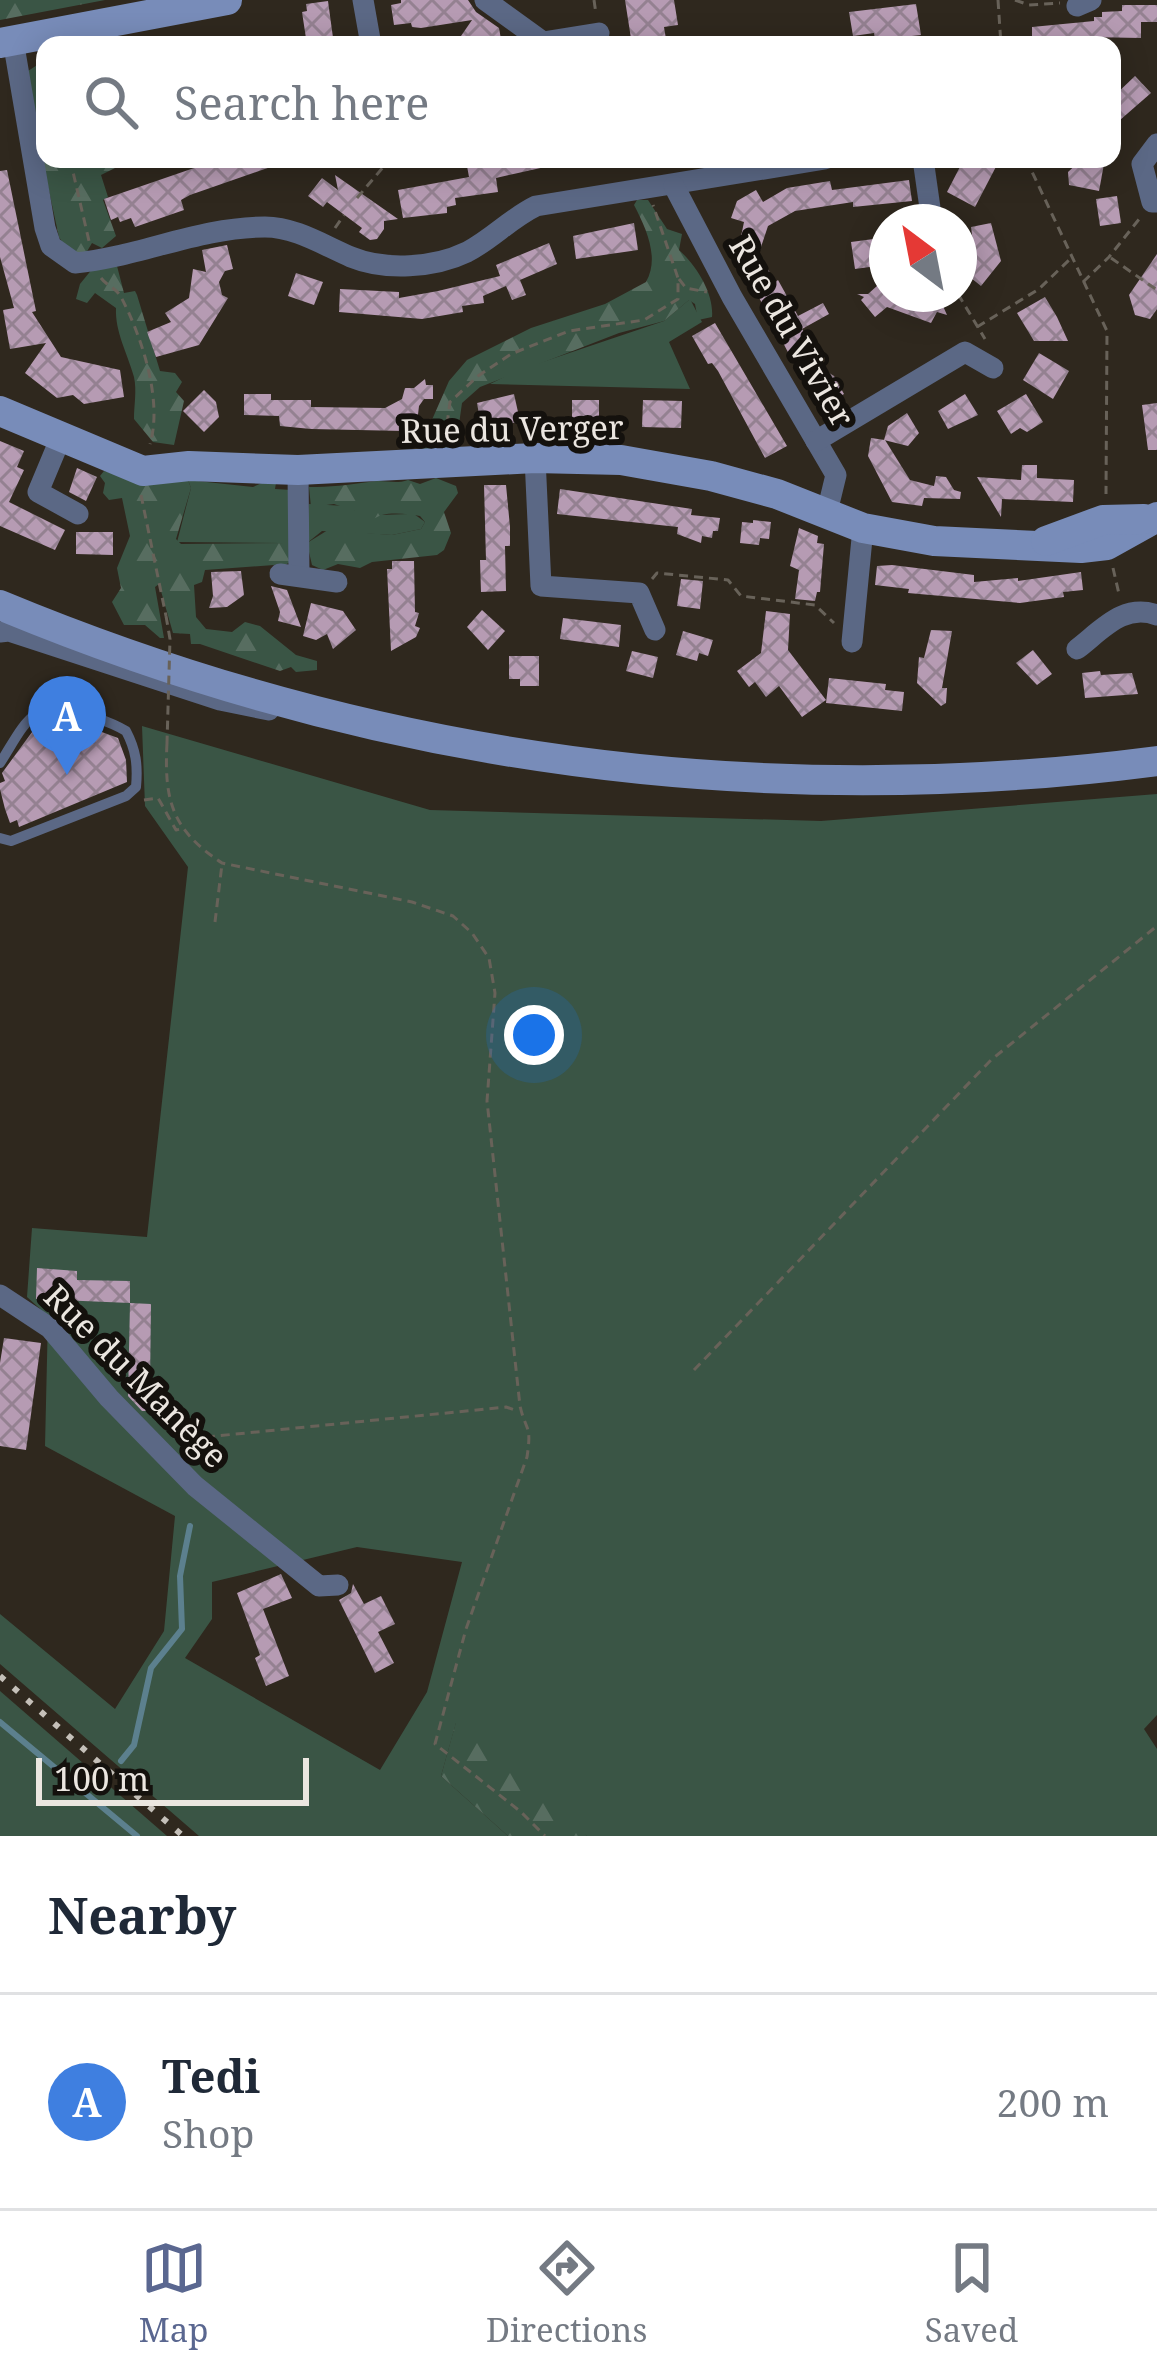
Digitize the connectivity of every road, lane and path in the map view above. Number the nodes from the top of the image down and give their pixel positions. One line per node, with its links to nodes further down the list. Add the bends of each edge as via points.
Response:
1 (227, 0): 8 (street)
2 (363, 0): 9 (street)
3 (485, 0): 10 (street)
4 (998, 0): 12 (path)
5 (1015, 0): 6 (path)
6 (1084, 3)
7 (599, 33): 11 (street)
8 (83, 36)
9 (369, 36)
10 (535, 36)
11 (580, 36)
12 (1000, 36)
13 (36, 40): 14 (street)
14 (6, 42): 28 (street, via 51,246 75,263)
15 (1157, 144): 24 (street, via 1142,164)
16 (72, 168): 28 (path)
17 (382, 168): 23 (path)
18 (775, 168): 21 (street)
19 (924, 168): 25 (street)
20 (1030, 168): 27 (path)
21 (674, 186): 22 (street); 32 (street, Rue du Vivier)
22 (648, 190): 28 (street, via 536,206 467,252 419,266 367,263 270,226); 29 (path)
23 (357, 198)
24 (1154, 202): 26 (path)
25 (929, 204)
26 (1109, 257): 30 (path); 31 (path)
27 (1071, 259): 30 (path); 34 (path)
28 (92, 262): 40 (path, via 122,298 154,387)
29 (678, 278): 32 (path, via 686,288); 41 (path, via 678,298 644,320 569,331 478,376 450,402)
30 (1083, 282): 47 (path, via 1108,331)
31 (1157, 290)
32 (732, 297): 38 (street, Rue du Vivier)
33 (968, 312): 34 (path)
34 (977, 327): 35 (path)
35 (993, 368): 38 (street, via 964,352)
36 (0, 411): 37 (street, Rue du Verger)
37 (61, 437): 40 (street, Rue du Verger); 44 (street, via 38,492)
38 (816, 441): 43 (street, Rue du Vivier, via 836,475)
39 (536, 458): 41 (street, Rue du Verger); 43 (street, Rue du Verger, via 621,460 711,476); 49 (street, via 541,586)
40 (146, 459): 42 (street, Rue du Verger); 61 (path, bridge, via 140,491 170,639 166,788 200,848)
41 (446, 465): 42 (street, Rue du Verger)
42 (298, 470): 48 (street, via 290,574)
43 (826, 512): 46 (street, Rue du Verger)
44 (78, 514)
45 (1154, 518): 47 (street)
46 (863, 528): 47 (street, Rue du Verger, via 934,541 1081,548); 55 (street)
47 (1105, 532): 51 (path)
48 (337, 582)
49 (639, 593): 53 (street); 55 (path, via 657,573 728,580 741,596 815,604)
50 (0, 604): 57 (street, via 183,675)
51 (1123, 613): 52 (street); 56 (street)
52 (1157, 615)
53 (656, 630)
54 (0, 632): 57 (street, via 220,700)
55 (852, 642)
56 (1076, 650)
57 (317, 713): 58 (street, via 530,757 737,778 996,778)
58 (1157, 761)
59 (0, 763): 60 (lane, via 28,719 52,706 126,731 137,760 136,787 126,796 11,841)
60 (0, 838)
61 (222, 863): 62 (path); 66 (path, via 453,916 489,958 495,993 488,1101)
62 (215, 922)
63 (1157, 926): 65 (path, via 991,1060)
64 (0, 1294): 67 (street, Rue du Manège, via 50,1328)
65 (694, 1370)
66 (521, 1412): 67 (path, via 484,1409); 69 (path, via 530,1422 527,1457 435,1744)
67 (157, 1445): 68 (street, Rue du Manège, via 195,1486 320,1586)
68 (338, 1585)
69 (545, 1836)

